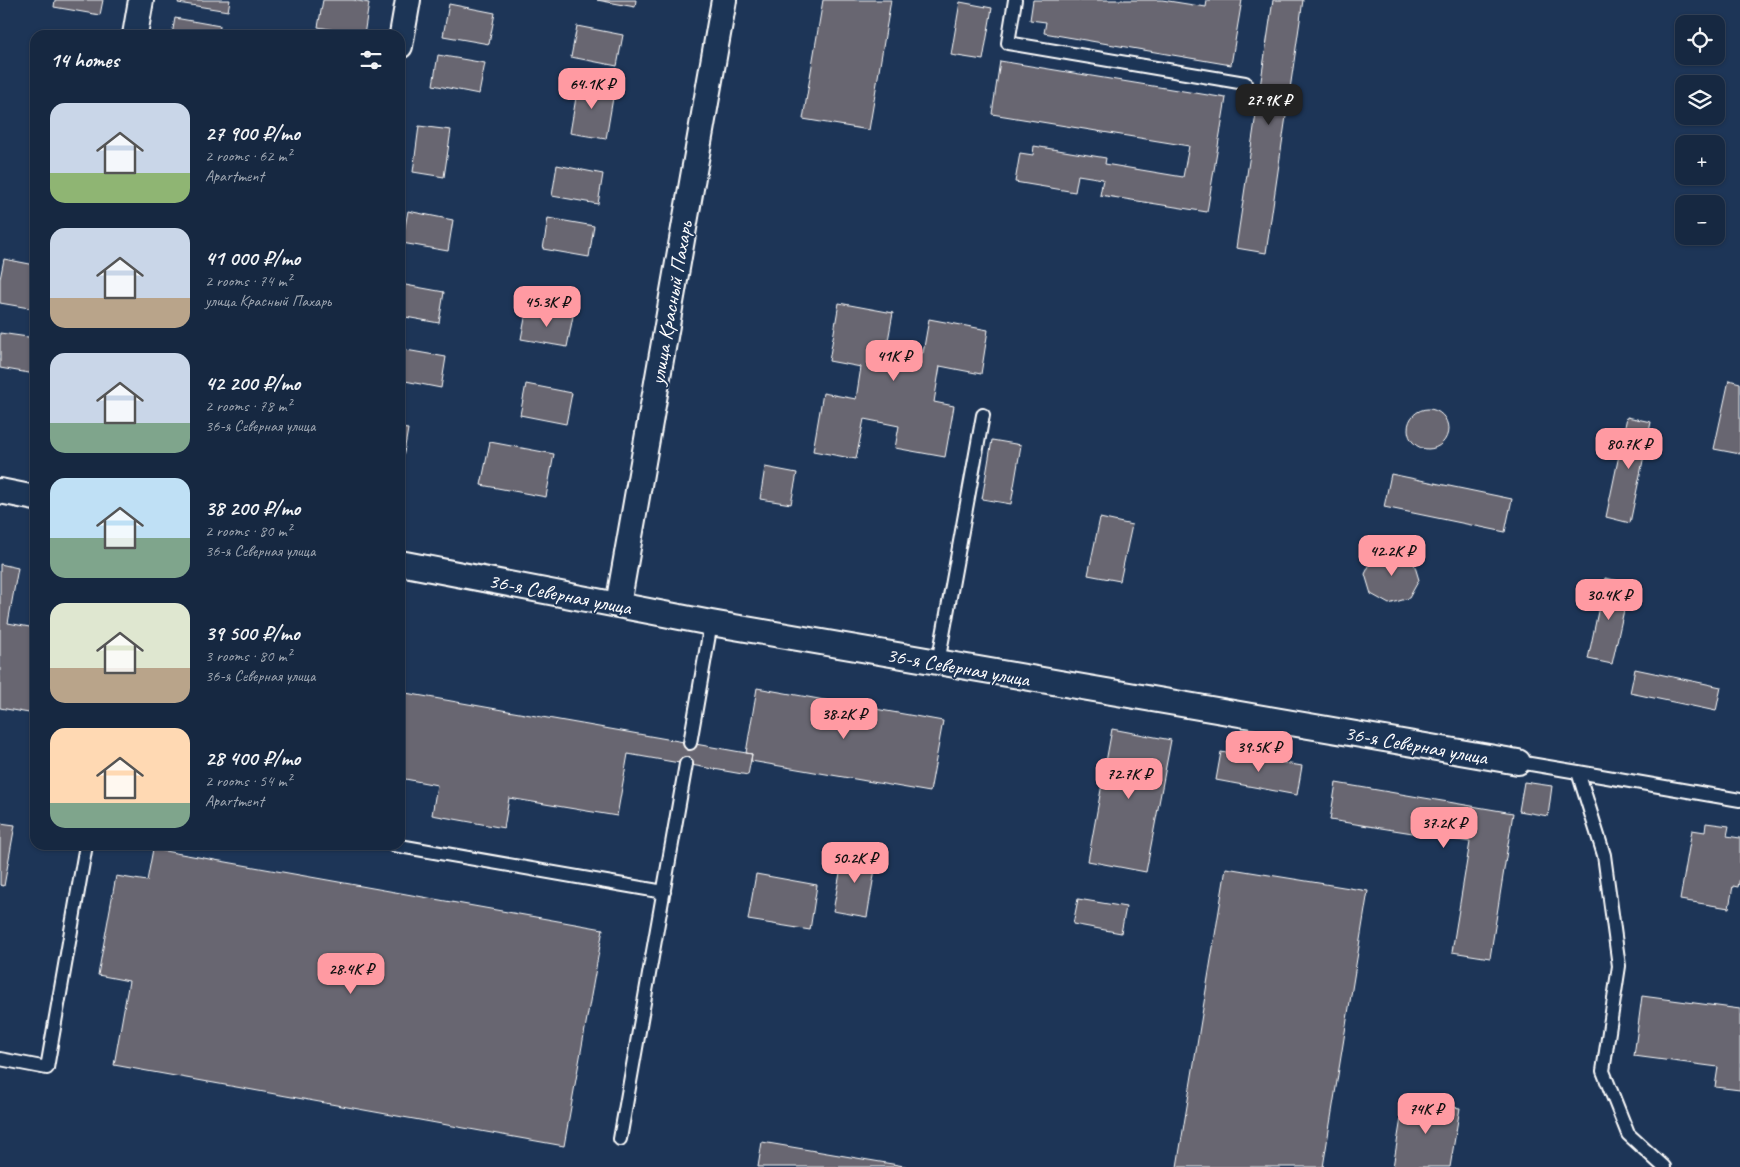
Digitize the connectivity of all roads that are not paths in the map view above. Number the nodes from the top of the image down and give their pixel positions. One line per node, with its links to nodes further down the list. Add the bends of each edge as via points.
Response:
1 (141, 0): 5 (street)
2 (408, 0): 6 (street)
3 (724, 0): 12 (street, улица Красный Пахарь)
4 (1015, 0): 7 (lane, via 1008,44)
5 (136, 30)
6 (403, 30)
7 (1245, 83)
8 (983, 415): 14 (lane)
9 (0, 492): 10 (street)
10 (30, 497)
11 (405, 564): 12 (street, 36-я Северная улица)
12 (618, 606): 13 (street, 36-я Северная улица)
13 (711, 623): 14 (street, 36-я Северная улица); 15 (lane)
14 (938, 664): 16 (street, 36-я Северная улица)
15 (690, 743)
16 (1518, 762): 18 (lane)
17 (686, 764): 22 (lane)
18 (1578, 772): 19 (lane); 25 (lane, via 1604,855 1619,966 1603,1071 1628,1134)
19 (1740, 800)
20 (405, 847): 22 (lane)
21 (85, 850): 23 (lane, via 47,1068)
22 (664, 892): 24 (lane)
23 (0, 1059)
24 (620, 1139)
25 (1664, 1167)

